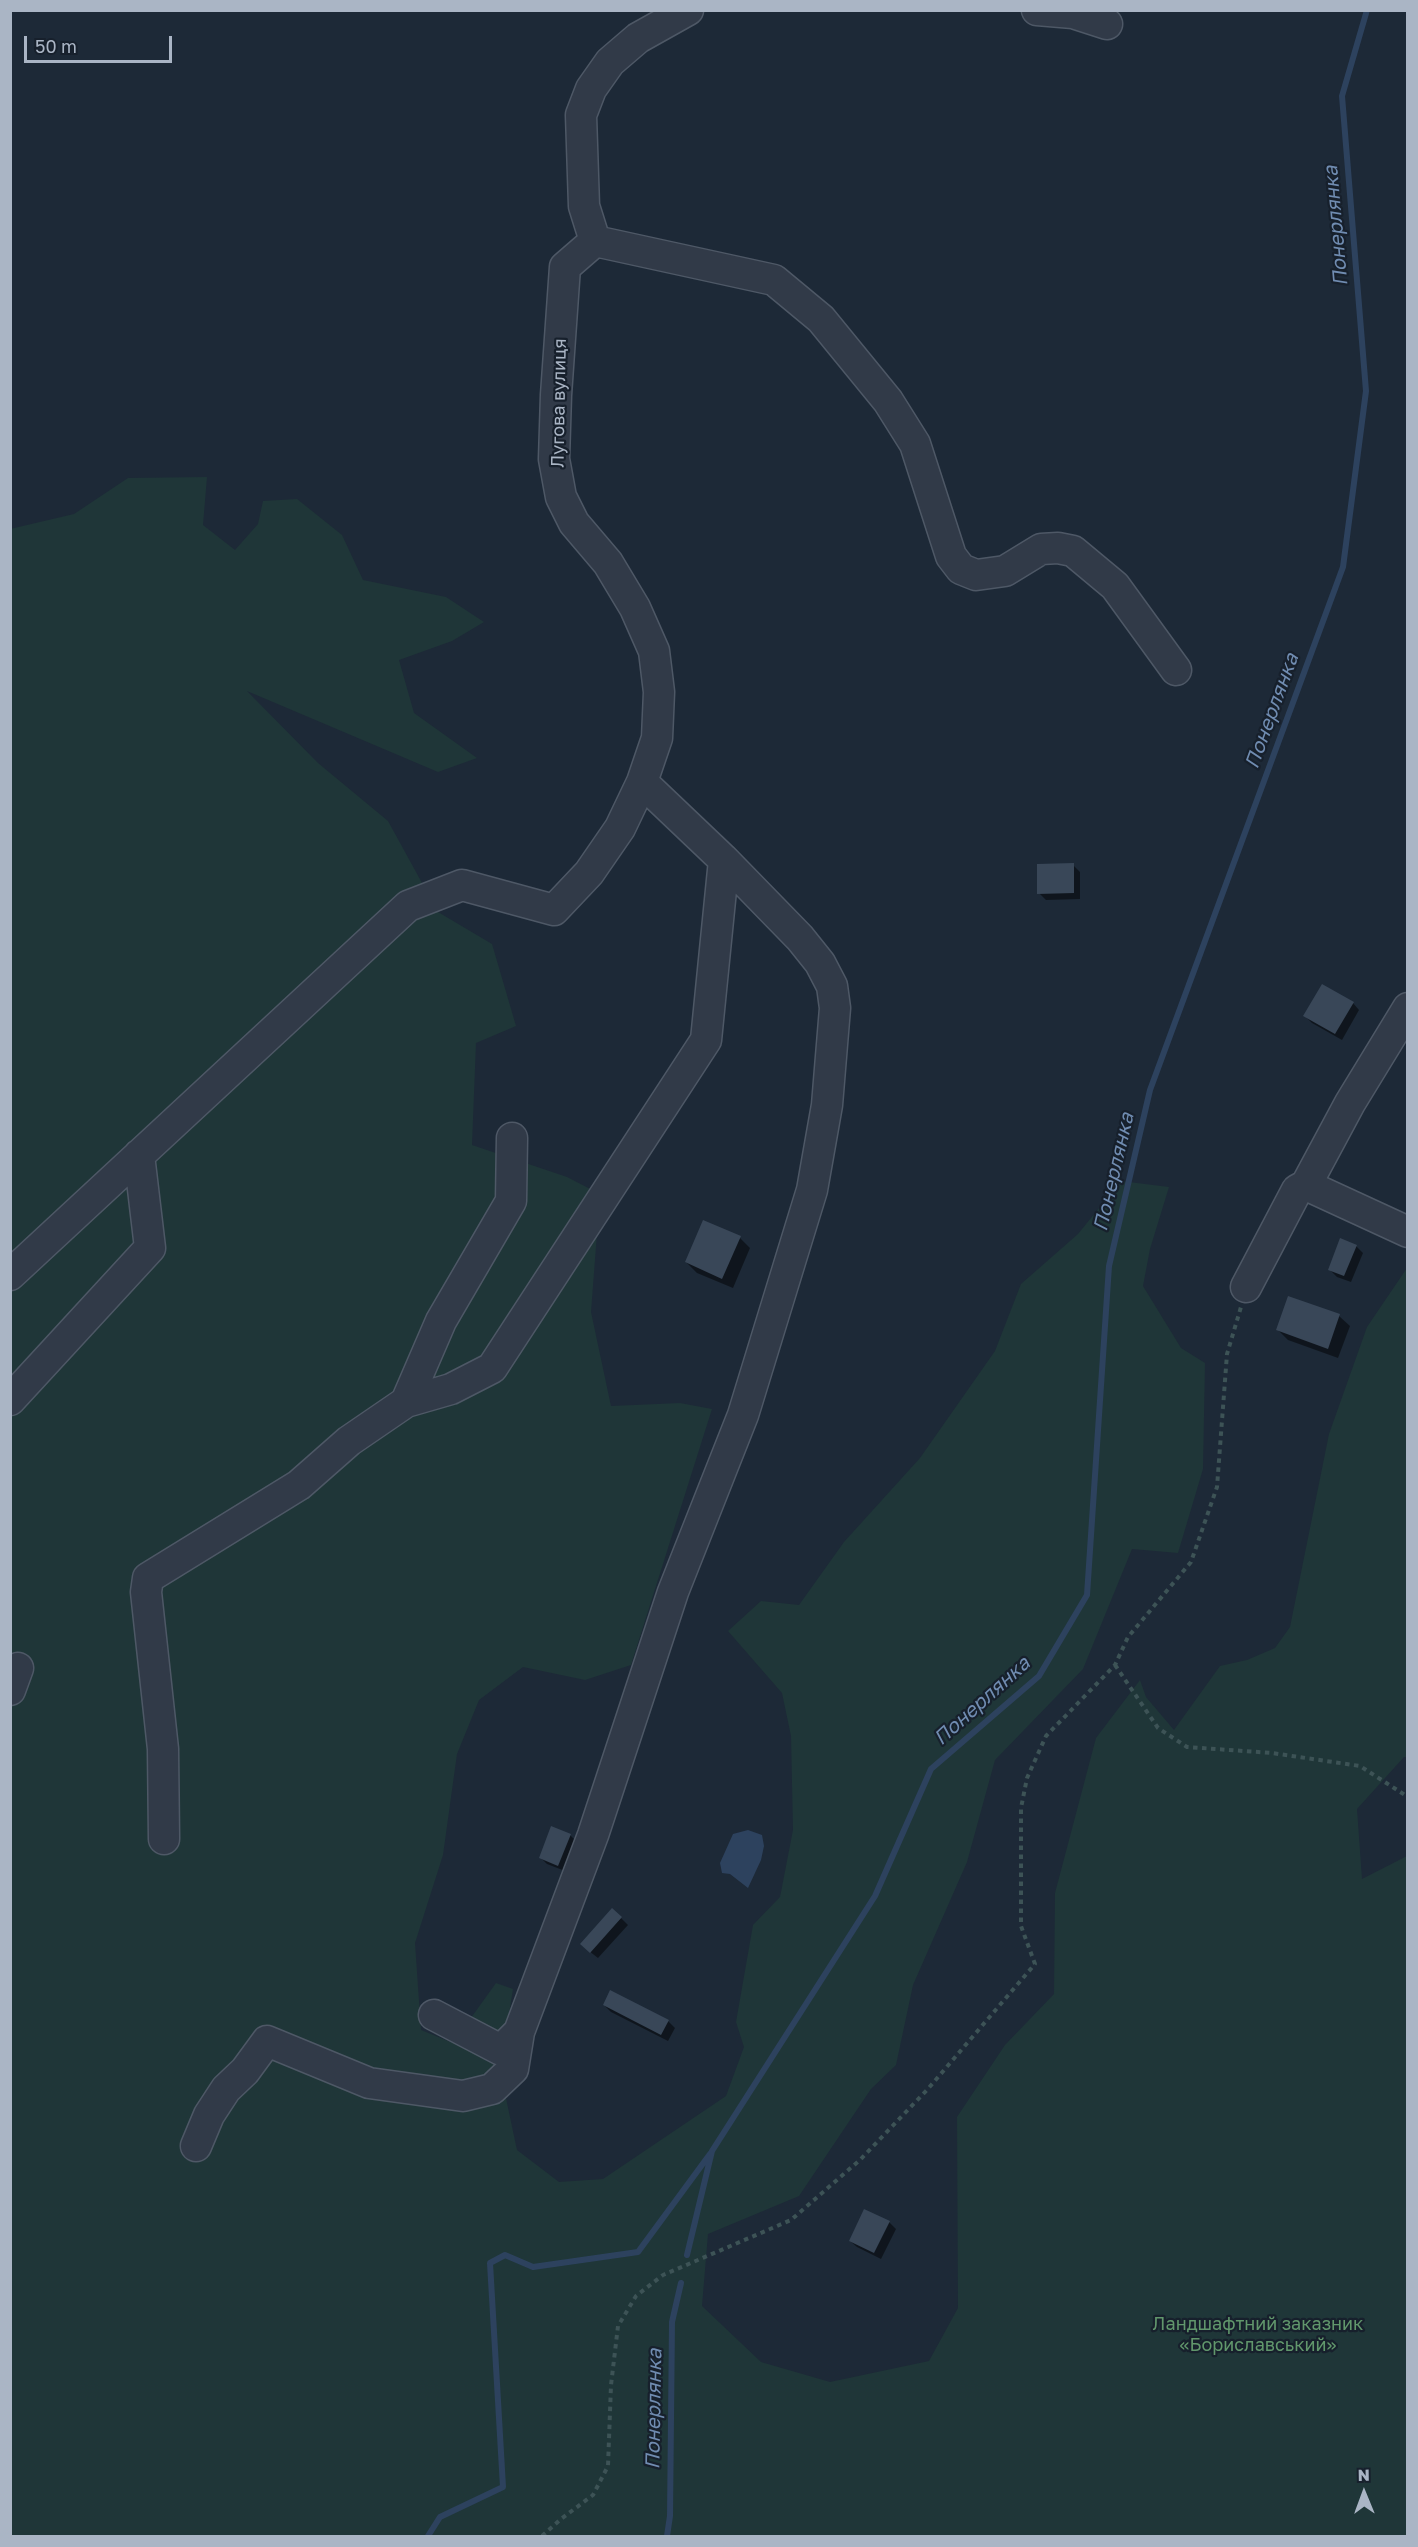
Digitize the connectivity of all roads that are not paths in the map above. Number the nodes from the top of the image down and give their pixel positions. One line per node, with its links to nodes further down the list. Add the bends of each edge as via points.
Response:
1 (687, 10): 4 (street, via 638,38 610,62 591,89 581,115 584,206)
2 (1037, 10): 3 (street, via 1085,15)
3 (1107, 24)
4 (595, 241): 5 (street, via 774,280 821,319 888,401 915,444 951,556 961,569 976,575 1005,571 1041,549 1073,551 1115,586); 6 (street, Лугова вулиця, via 565,267 554,459 561,497 574,523 608,563 635,608 654,651 659,692 657,738)
5 (1176, 670)
6 (642, 782): 7 (street); 10 (street, Лугова вулиця, via 620,828 589,873 554,910 462,885 408,906)
7 (724, 860): 16 (street, via 706,1040 492,1368 451,1389); 19 (street, via 800,938 832,986 835,1008 827,1106 812,1190 743,1415 673,1592 593,1835)
8 (1407, 1008): 11 (street)
9 (512, 1138): 16 (street, via 511,1201 441,1321)
10 (139, 1155): 13 (street); 15 (street, via 150,1248)
11 (1306, 1185): 12 (street); 14 (street, via 1297,1190)
12 (1407, 1232)
13 (10, 1275)
14 (1246, 1287)
15 (10, 1400)
16 (406, 1402): 17 (street, via 349,1441 299,1485 148,1578 146,1592 163,1749)
17 (164, 1839)
18 (434, 2015): 19 (street, via 501,2050)
19 (519, 2032): 20 (street, via 513,2069 492,2089 463,2096 369,2083 267,2041 226,2089)
20 (196, 2146)

